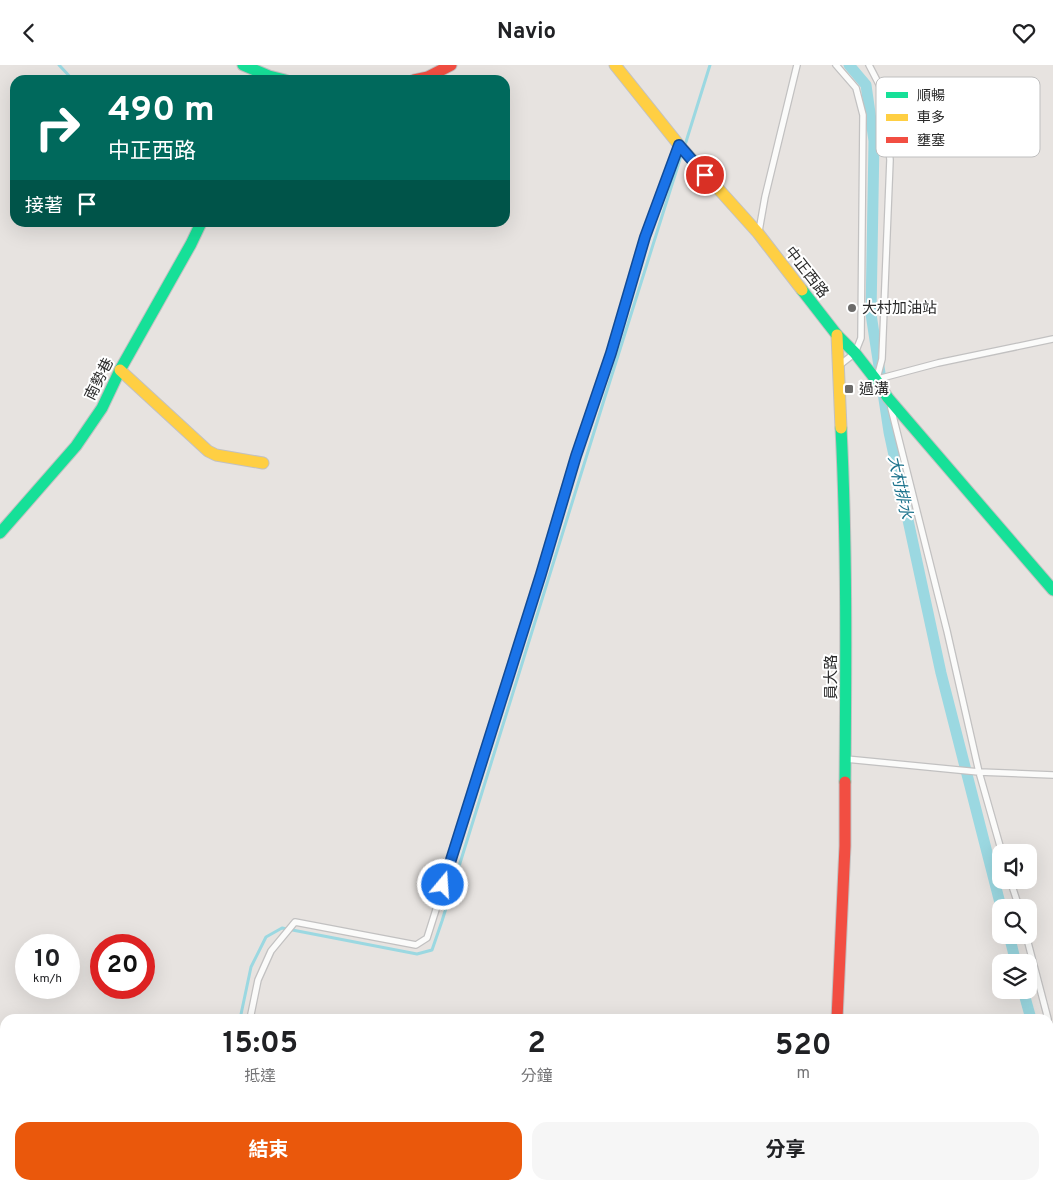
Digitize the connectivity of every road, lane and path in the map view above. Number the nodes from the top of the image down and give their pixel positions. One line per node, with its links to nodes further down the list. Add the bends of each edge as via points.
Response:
1 (244, 65): 7 (street)
2 (451, 65): 8 (street)
3 (615, 65): 10 (street, 中正西路)
4 (797, 65): 13 (lane)
5 (836, 65): 16 (lane, via 856,88 863,115 861,338)
6 (868, 65): 9 (lane)
7 (262, 75)
8 (432, 75)
9 (876, 79)
10 (679, 145): 13 (street, 中正西路); 29 (lane, via 645,237 426,938 416,945 295,922 271,951 258,980)
11 (890, 157): 19 (lane, via 882,359)
12 (199, 227): 18 (street, 南勢巷)
13 (758, 233): 14 (street, 中正西路)
14 (837, 335): 16 (street, 中正西路); 17 (street, 員大路)
15 (1053, 339): 19 (lane, via 938,363)
16 (855, 353): 17 (lane); 19 (street, 中正西路)
17 (839, 366): 24 (street, 員大路, via 844,483)
18 (120, 370): 21 (street, via 208,451); 22 (street, 南勢巷, via 102,408 76,446)
19 (876, 380): 20 (street, 中正西路)
20 (888, 398): 23 (street, 中正西路); 25 (lane)
21 (262, 463)
22 (0, 533)
23 (1053, 590)
24 (846, 759): 25 (lane); 30 (street, 員大路)
25 (979, 773): 26 (lane); 27 (lane)
26 (1053, 775)
27 (999, 844)
28 (1028, 944): 31 (lane)
29 (251, 1014)
30 (837, 1014)
31 (1047, 1014)

